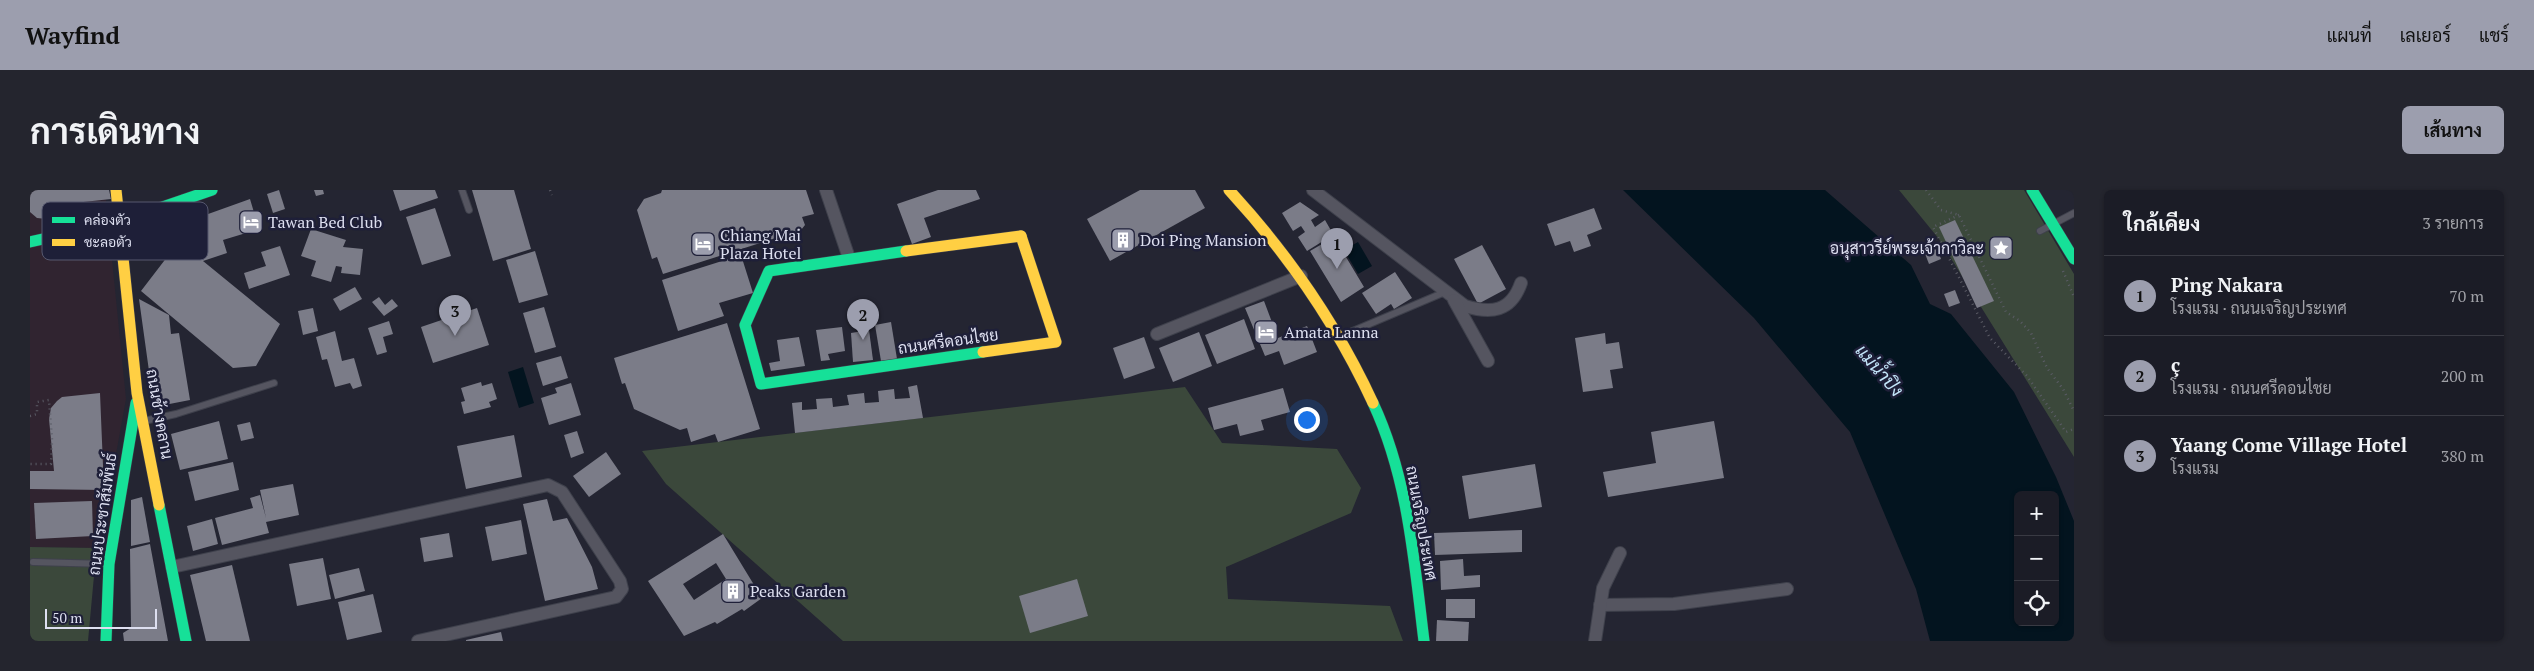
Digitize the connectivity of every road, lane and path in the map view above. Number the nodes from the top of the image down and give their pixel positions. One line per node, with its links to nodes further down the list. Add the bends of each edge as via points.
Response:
1 (212, 190): 10 (street)
2 (462, 190): 11 (lane)
3 (550, 190): 9 (path)
4 (826, 190): 16 (street)
5 (1229, 190): 19 (street, ถนนเจริญประเทศ, via 1262,224)
6 (1313, 190): 21 (street)
7 (1926, 190): 13 (path, via 1940,210)
8 (2032, 190): 14 (street)
9 (552, 195)
10 (178, 202)
11 (469, 210)
12 (2074, 213): 14 (lane)
13 (1960, 215): 27 (path, via 2006,312 2031,333 2047,368); 30 (path, via 1934,227 1990,338 2027,376 2066,432)
14 (2053, 223): 15 (lane); 17 (street)
15 (2040, 231)
16 (849, 258): 16 (street, ถนนศรีดอนไชย, via 769,271 745,325 762,384 1056,342 1021,236)
17 (2074, 259)
18 (124, 260): 26 (street, ถนนช้างคลาน)
19 (1301, 276): 22 (street); 23 (street, ถนนเจริญประเทศ)
20 (1521, 283): 21 (street, via 1517,295 1493,310 1465,306)
21 (1449, 295): 23 (lane); 24 (street)
22 (1157, 334)
23 (1339, 336): 41 (street, ถนนเจริญประเทศ, via 1383,424 1399,473)
24 (1488, 361)
25 (274, 383): 29 (lane)
26 (137, 393): 29 (street, ถนนช้างคลาน); 34 (street, ถนนประชาสัมพันธ์)
27 (2074, 411)
28 (30, 416): 31 (path, via 37,414 37,402 48,400 51,464)
29 (143, 422): 35 (street, ถนนช้างคลาน)
30 (2074, 429)
31 (30, 464)
32 (1620, 553): 37 (street, via 1603,588)
33 (33, 562): 34 (lane)
34 (109, 564): 38 (street, ถนนประชาสัมพันธ์)
35 (172, 567): 39 (street, ถนนช้างคลาน); 40 (street, via 548,486 562,492 620,581 622,589 616,597)
36 (1787, 589): 37 (street, via 1674,604)
37 (1600, 605): 42 (street)
38 (106, 641)
39 (186, 641)
40 (418, 641)
41 (1424, 641)
42 (1595, 641)

